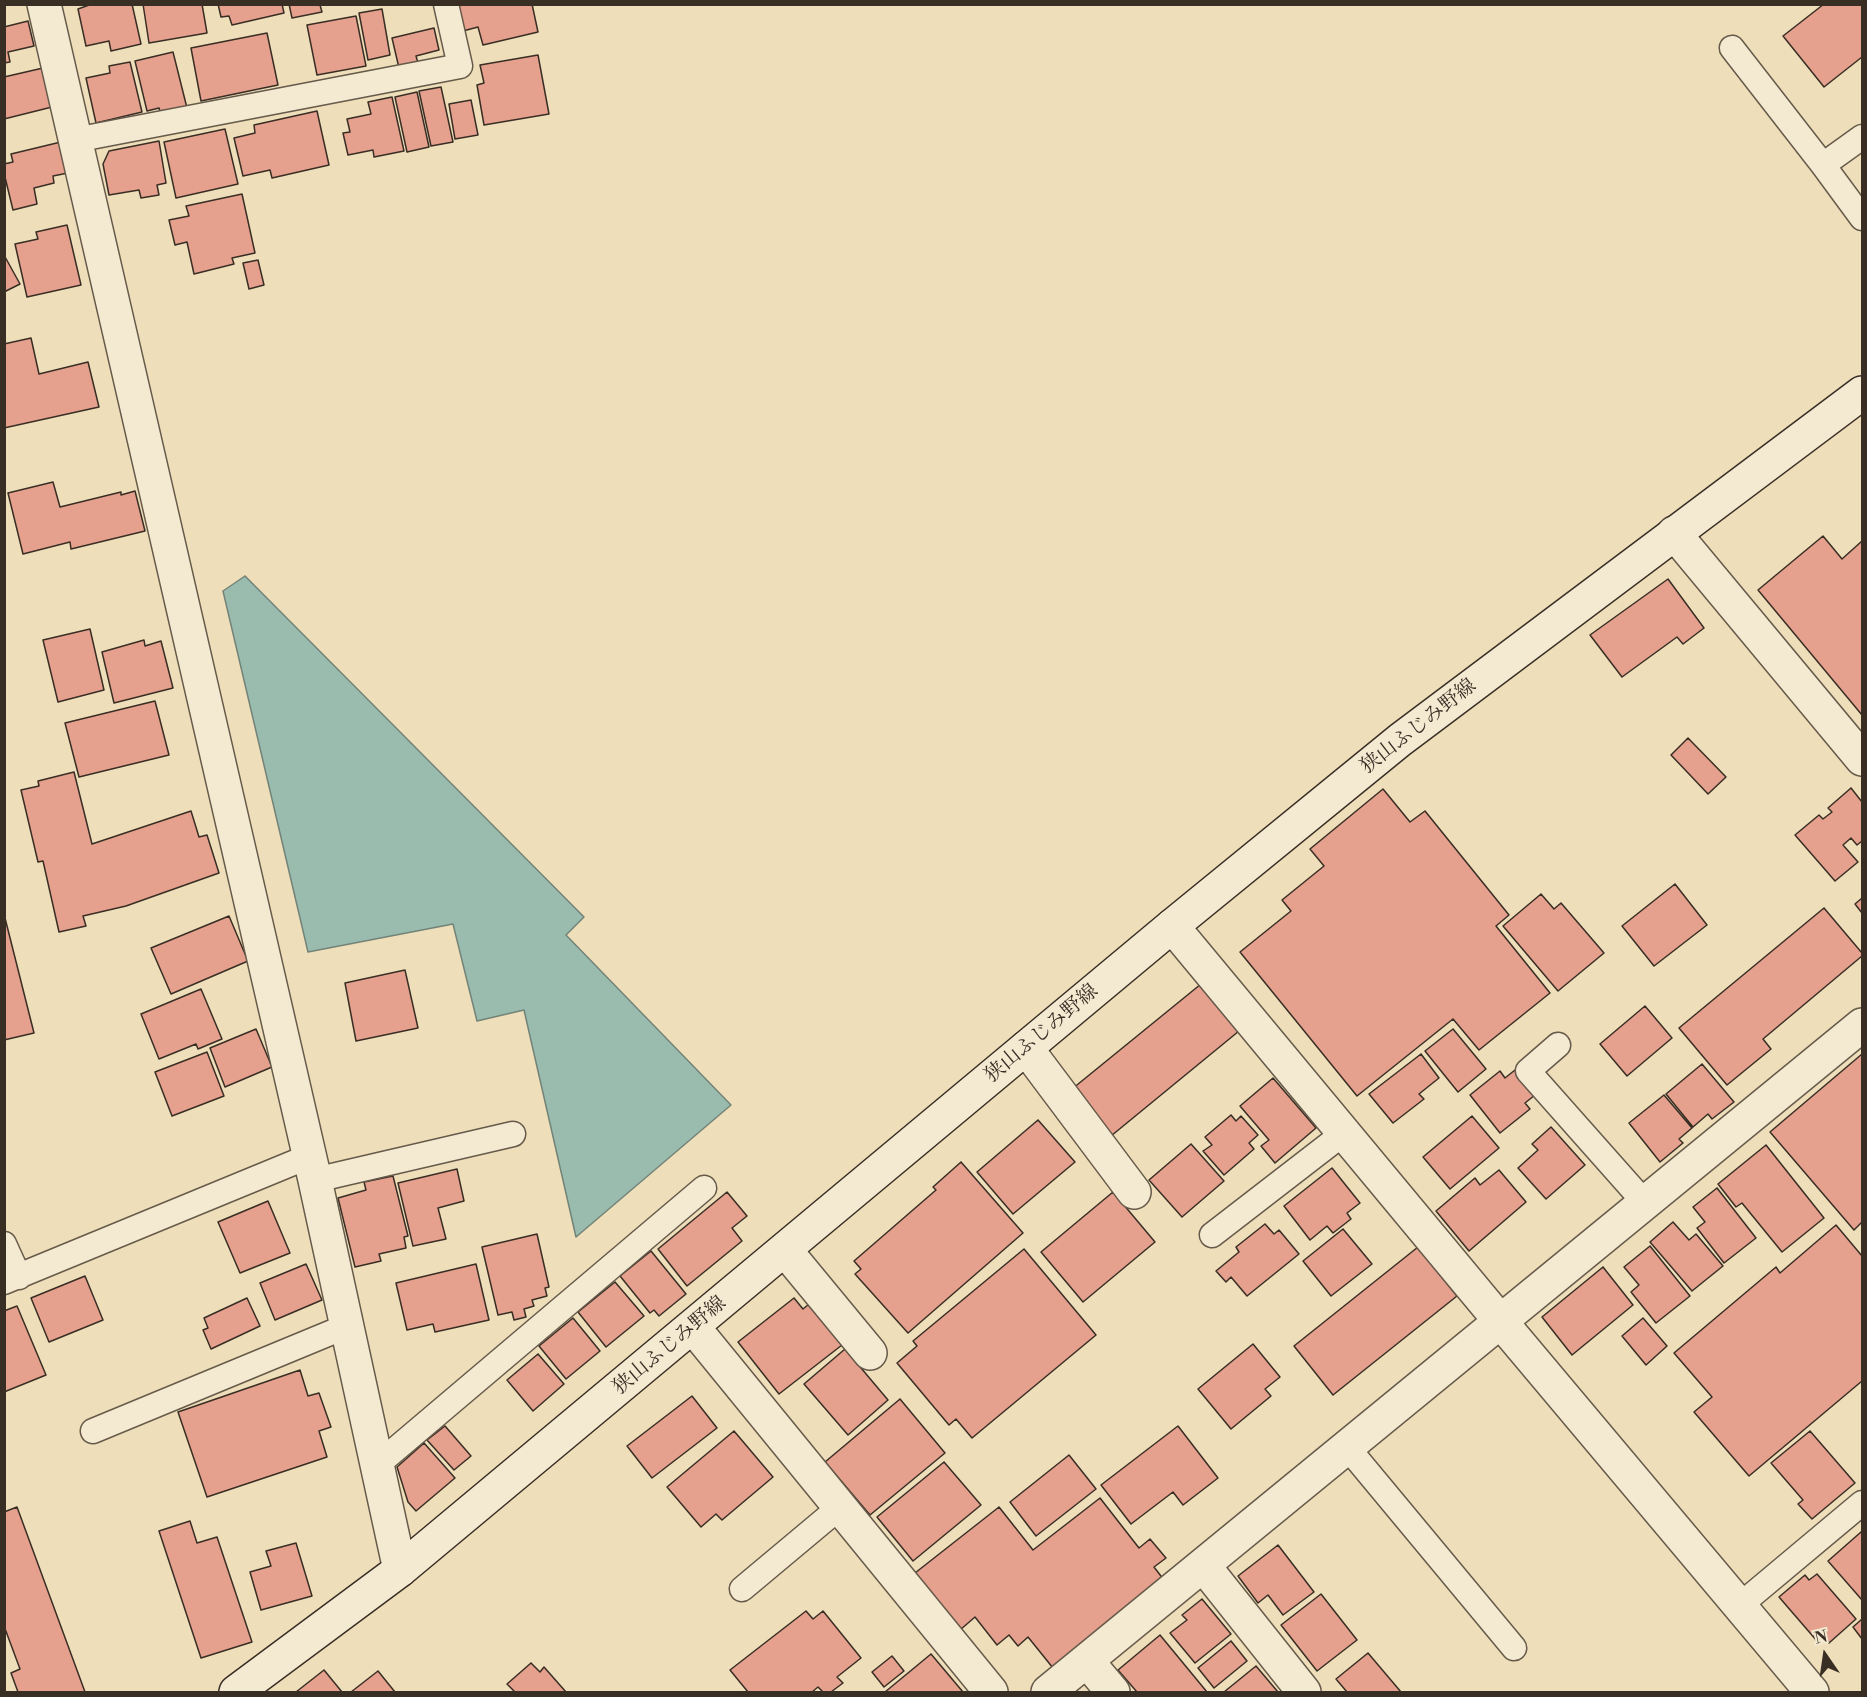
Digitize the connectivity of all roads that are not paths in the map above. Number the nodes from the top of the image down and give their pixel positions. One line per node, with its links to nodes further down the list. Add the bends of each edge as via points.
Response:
1 (44, 4): 5 (street)
2 (446, 4): 5 (lane, via 460,66)
3 (1732, 48): 6 (lane)
4 (1863, 137): 6 (lane)
5 (75, 140): 17 (street)
6 (1823, 165): 7 (lane)
7 (1863, 218)
8 (1863, 393): 9 (street, 狭山ふじみ野線)
9 (1674, 533): 10 (street); 11 (street, 狭山ふじみ野線, via 1400,740)
10 (1863, 759)
11 (1172, 926): 14 (street, 狭山ふじみ野線); 15 (street)
12 (1863, 1025): 20 (street)
13 (1558, 1045): 20 (lane, via 1528,1071)
14 (1026, 1048): 19 (street); 23 (street, 狭山ふじみ野線)
15 (1344, 1133): 21 (lane); 25 (street)
16 (513, 1134): 17 (lane)
17 (313, 1168): 24 (lane); 26 (street)
18 (704, 1188): 31 (lane)
19 (1134, 1192)
20 (1645, 1203): 25 (street)
21 (1212, 1235)
22 (4, 1244): 24 (lane)
23 (785, 1250): 27 (street, 狭山ふじみ野線); 28 (street)
24 (12, 1280)
25 (1501, 1322): 30 (street); 37 (street)
26 (347, 1326): 29 (lane); 31 (street)
27 (693, 1327): 33 (street); 35 (street, 狭山ふじみ野線)
28 (870, 1353)
29 (93, 1431)
30 (1347, 1447): 34 (street); 38 (lane)
31 (377, 1465): 35 (street)
32 (1863, 1503): 37 (lane)
33 (840, 1507): 36 (lane); 41 (street)
34 (1203, 1565): 39 (street); 44 (street)
35 (400, 1570): 40 (street, 狭山ふじみ野線)
36 (742, 1589)
37 (1739, 1606): 45 (street)
38 (1514, 1648)
39 (1088, 1660): 42 (street); 43 (street)
40 (236, 1692)
41 (991, 1692)
42 (1048, 1692)
43 (1113, 1692)
44 (1304, 1692)
45 (1812, 1692)

